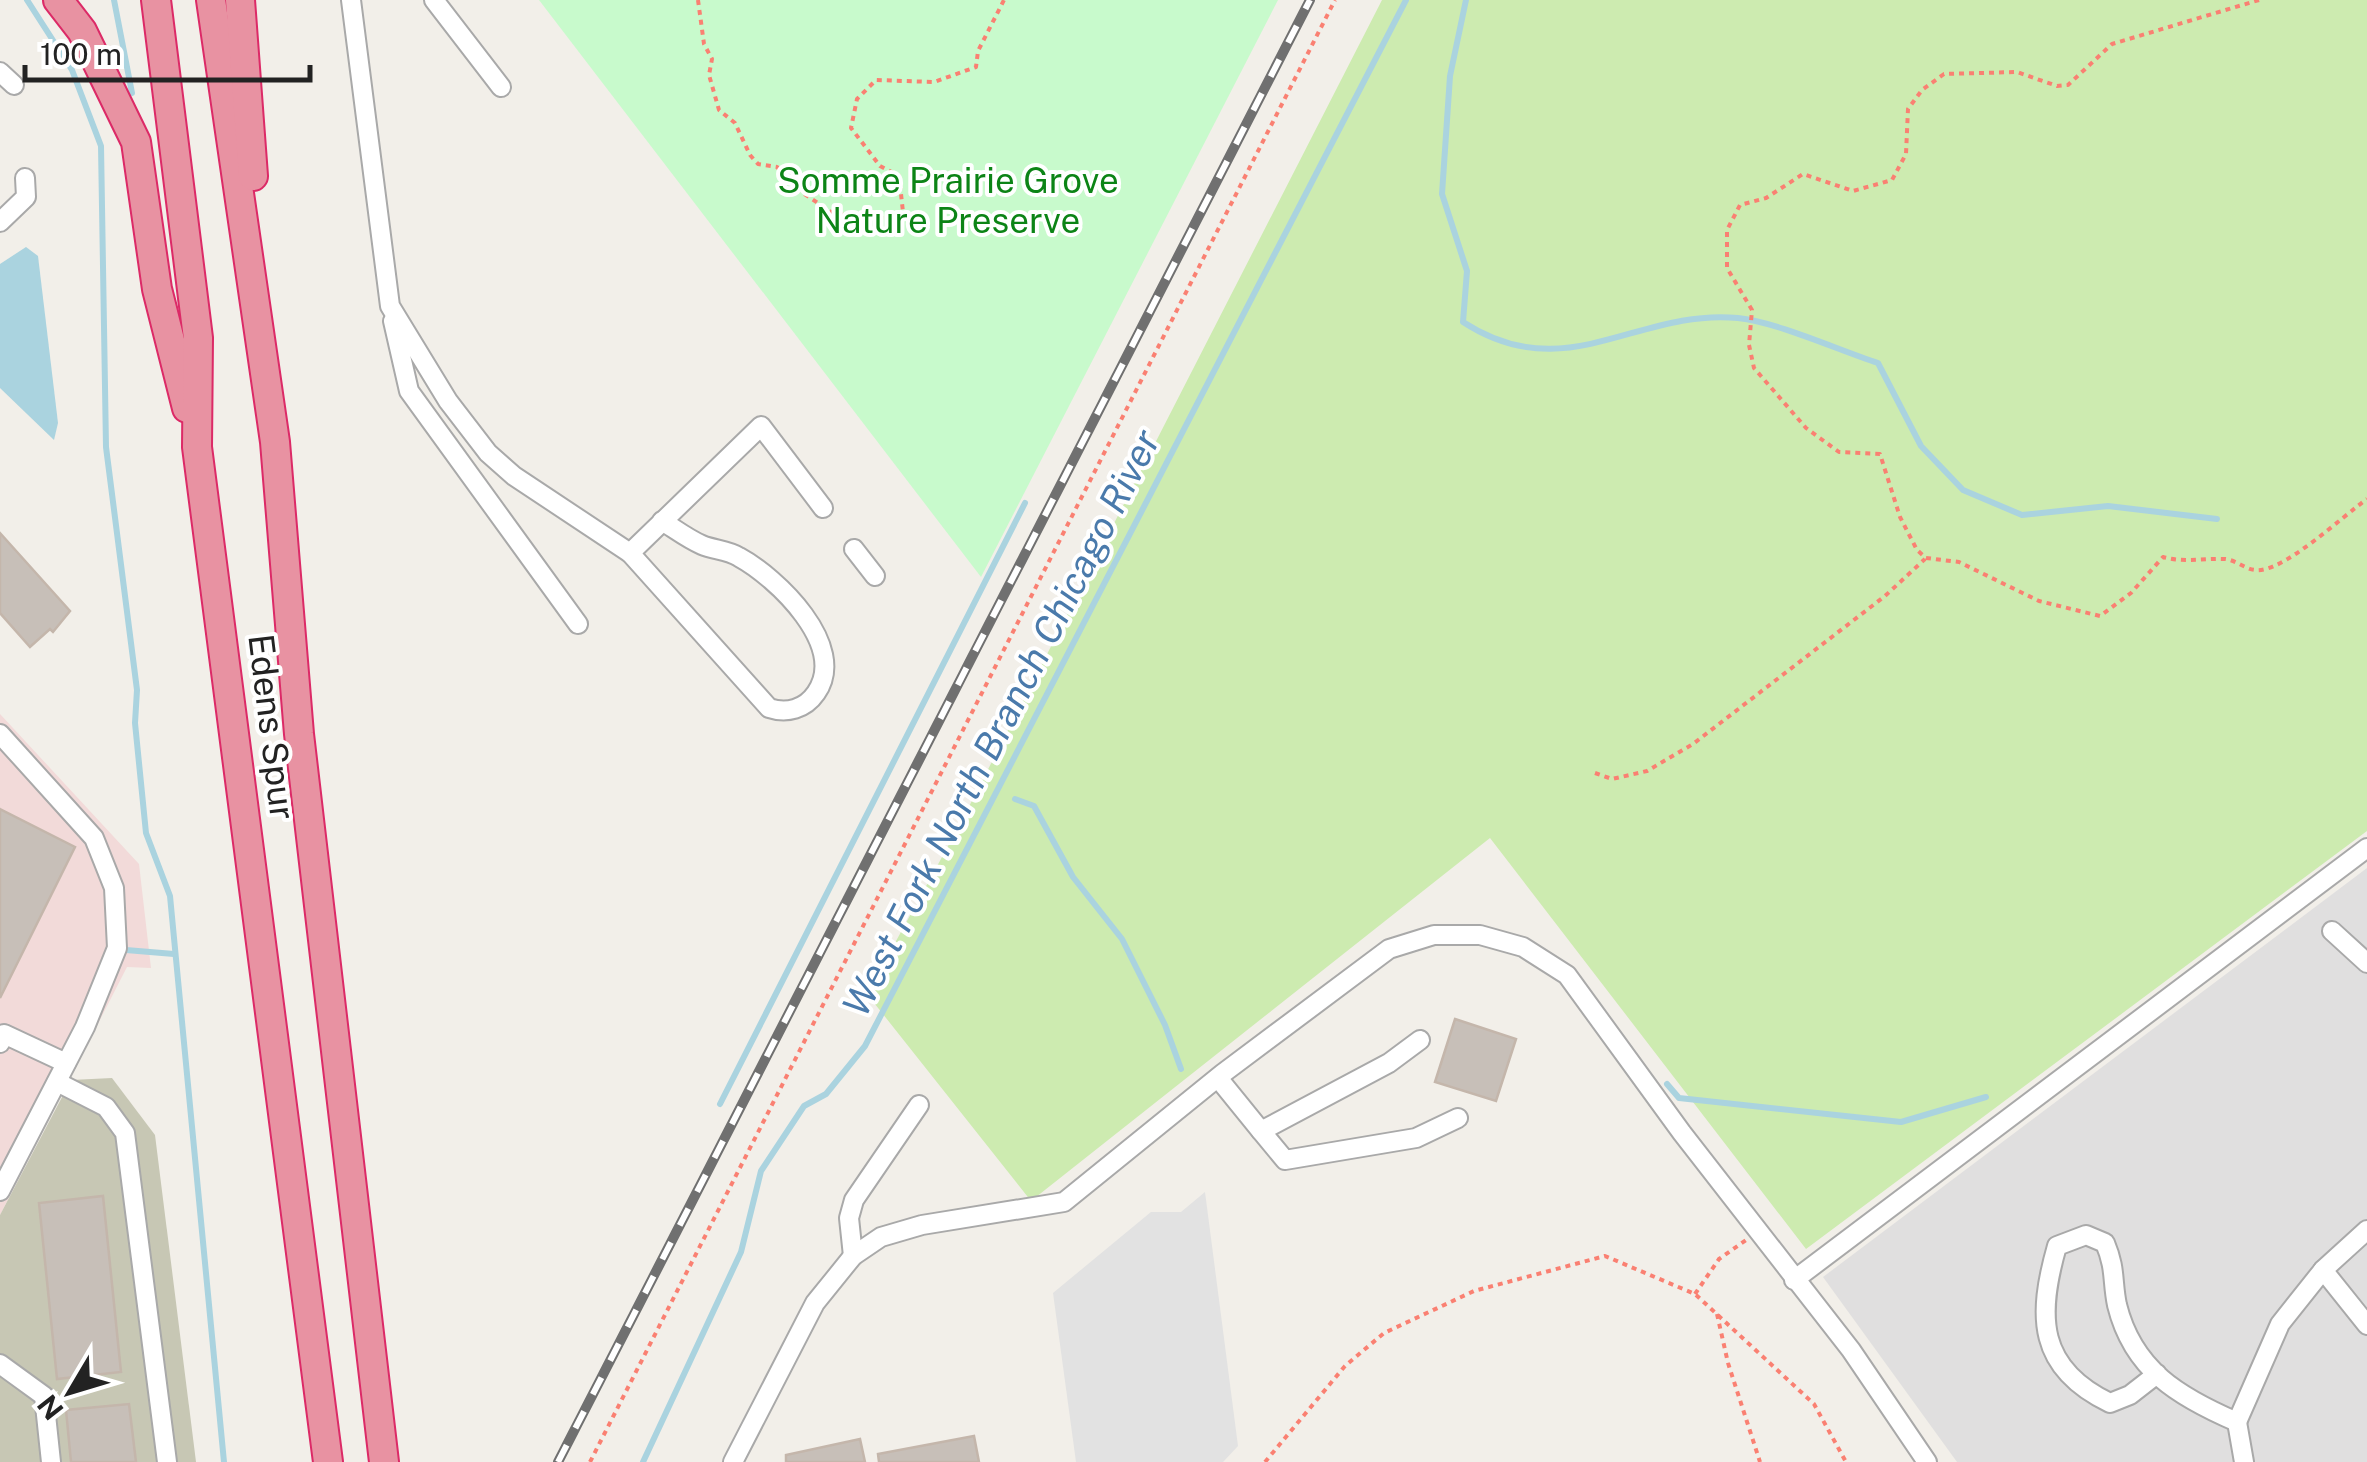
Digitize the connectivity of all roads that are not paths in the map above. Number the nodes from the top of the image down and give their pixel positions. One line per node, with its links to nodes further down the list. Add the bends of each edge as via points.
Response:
1 (58, 0): 12 (highway, via 82,31 136,142 157,289)
2 (156, 0): 12 (highway, Edens Spur, via 198,338)
3 (211, 0): 11 (highway, Edens Spur)
4 (240, 0): 11 (highway)
5 (351, 0): 10 (street)
6 (434, 0): 7 (street)
7 (501, 87)
8 (25, 178): 9 (street, via 26,197)
9 (0, 222)
10 (390, 306): 16 (street, via 488,453); 18 (street, via 409,391)
11 (275, 442): 43 (highway, Edens Spur, via 299,734)
12 (197, 448): 42 (highway, Edens Spur)
13 (824, 508): 14 (street, via 761,426)
14 (662, 522): 16 (street); 16 (street, via 738,556 806,614 824,663 815,695 799,708 769,708)
15 (854, 549): 17 (street)
16 (630, 553)
17 (875, 576)
18 (578, 624)
19 (0, 734): 25 (street, via 94,838 114,888 117,948)
20 (2367, 848): 35 (street)
21 (2332, 931): 22 (street)
22 (2367, 963)
23 (1420, 1040): 30 (street, via 1389,1064)
24 (0, 1043): 25 (street, via 4,1034)
25 (66, 1063): 27 (street)
26 (1218, 1078): 30 (street); 33 (street, via 1064,1202 922,1225 880,1236); 35 (street, via 1389,949 1434,935 1480,934 1523,947 1567,975)
27 (57, 1082): 31 (street); 41 (street, via 106,1108 124,1133)
28 (919, 1105): 33 (street, via 854,1200)
29 (1458, 1118): 30 (street, via 1416,1138 1285,1160)
30 (1261, 1131)
31 (0, 1190)
32 (2367, 1230): 34 (street)
33 (853, 1256): 44 (street, via 815,1303)
34 (2323, 1270): 36 (street); 39 (street, via 2280,1324)
35 (1794, 1280): 45 (street)
36 (2367, 1325)
37 (0, 1364): 40 (street, via 44,1396)
38 (2157, 1374): 38 (street, via 2126,1335 2106,1243 2086,1235 2056,1246 2042,1326 2056,1356 2086,1391 2110,1403); 39 (street, via 2184,1399)
39 (2237, 1422): 46 (street)
40 (51, 1462)
41 (167, 1462)
42 (328, 1462)
43 (384, 1462)
44 (733, 1462)
45 (1928, 1462)
46 (2244, 1462)

